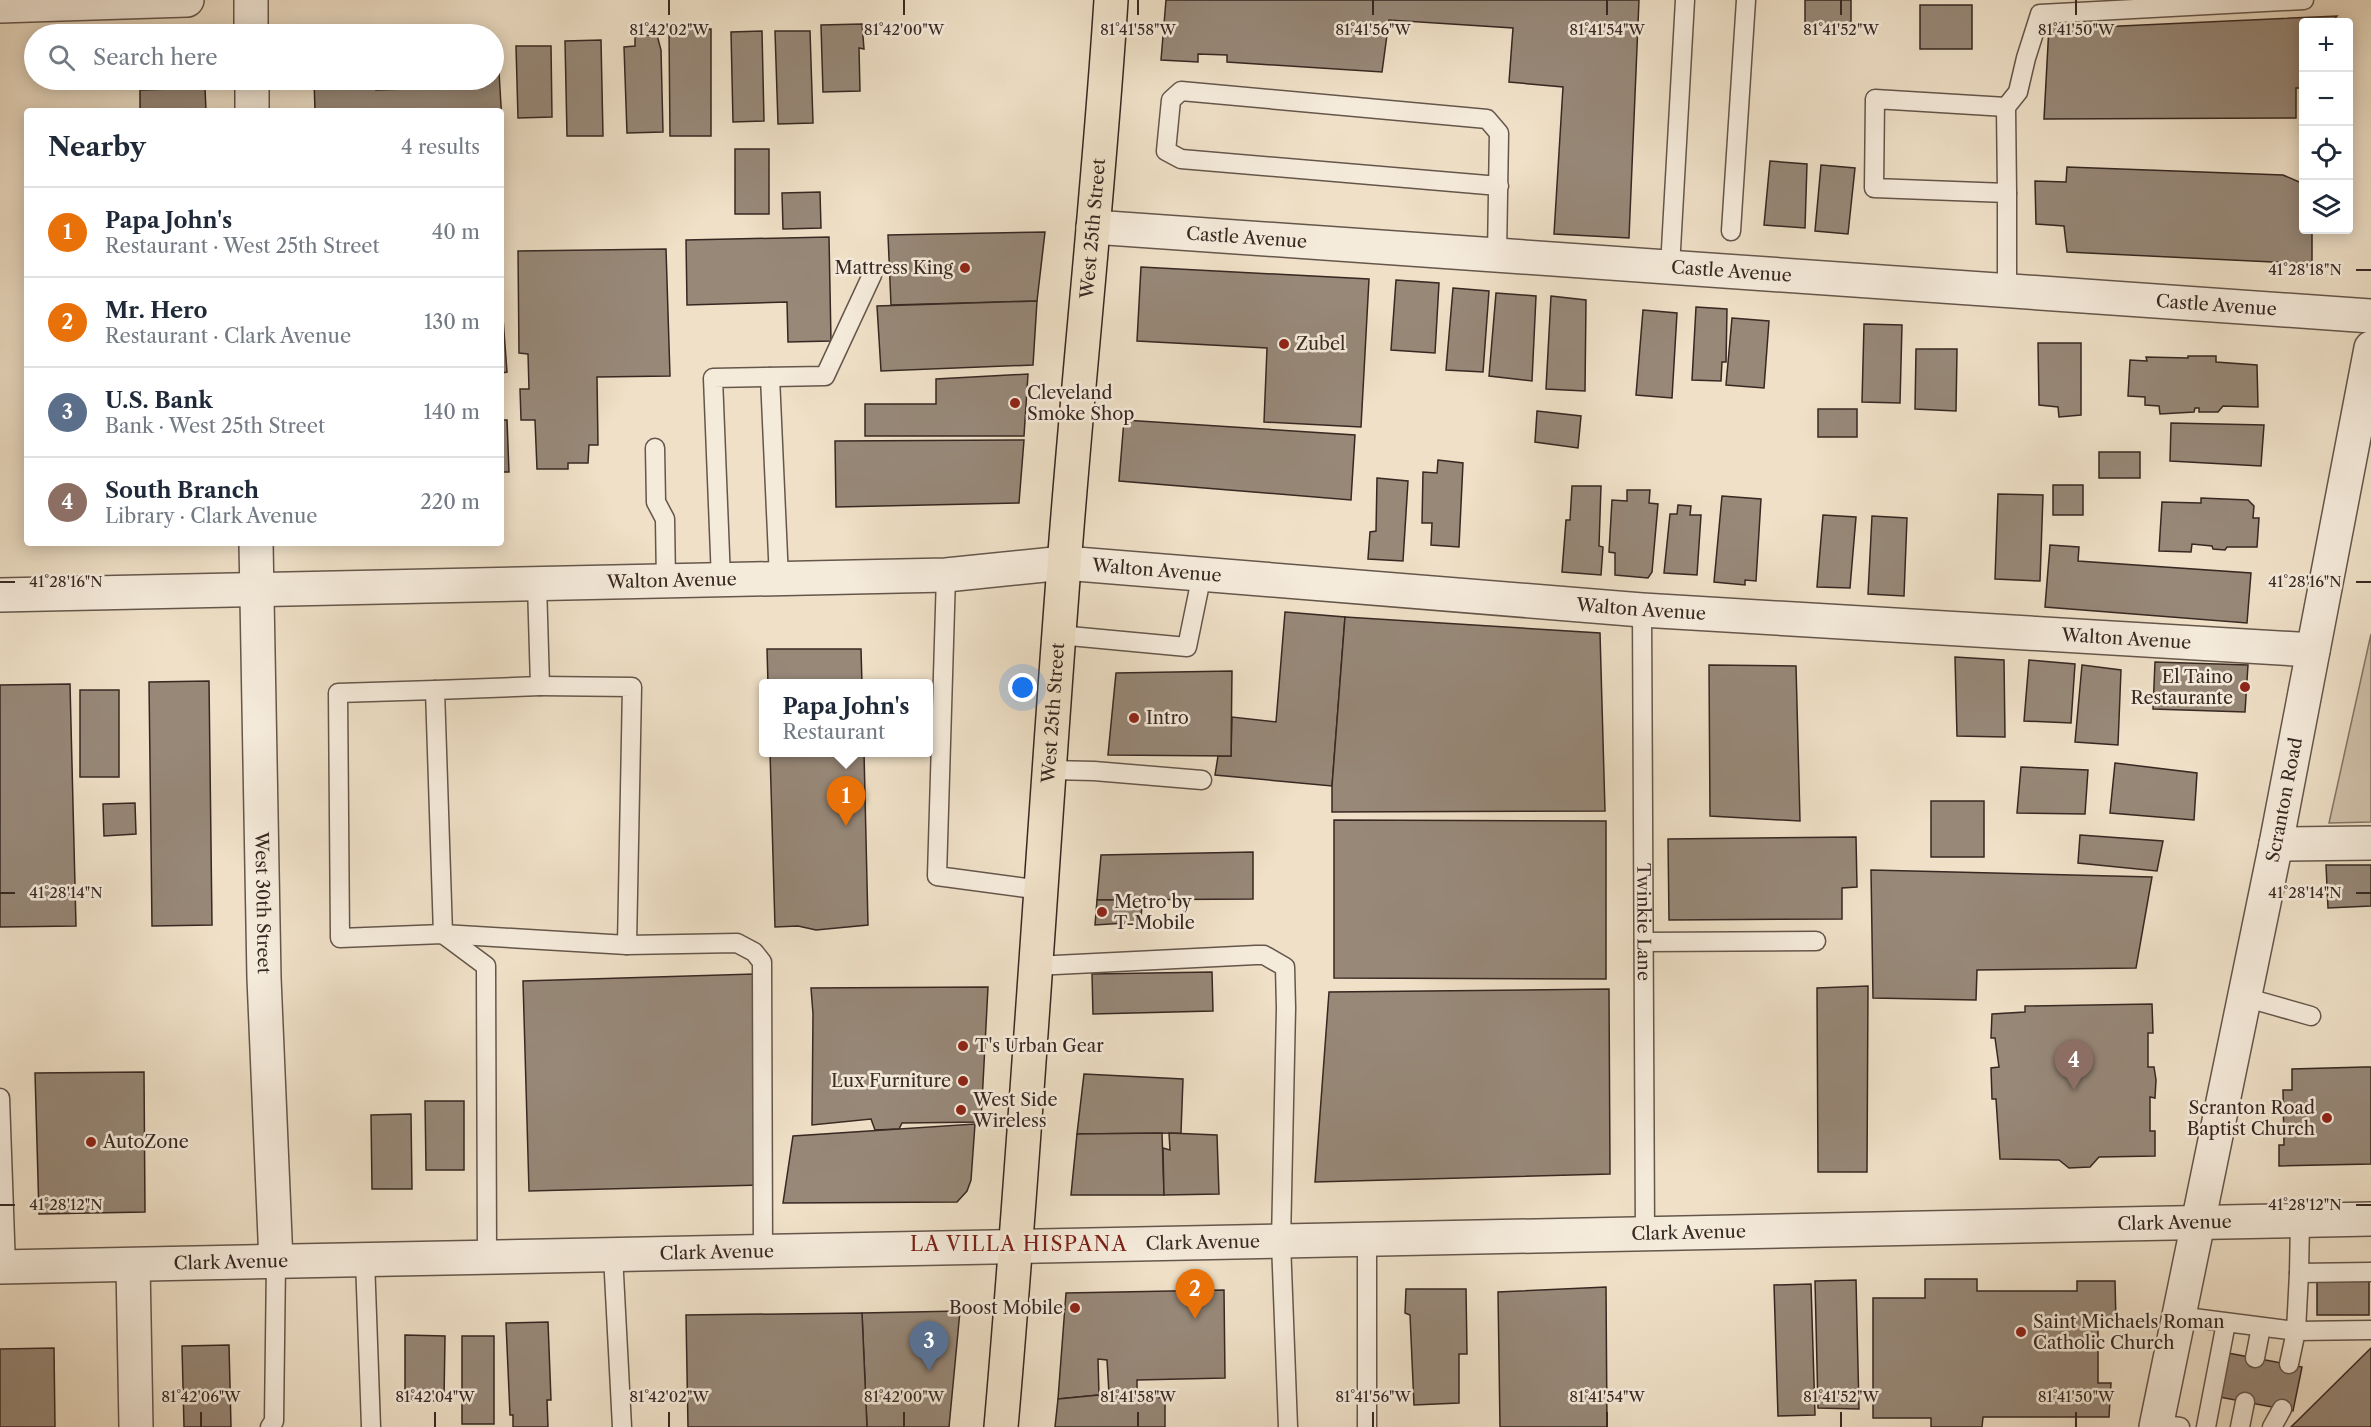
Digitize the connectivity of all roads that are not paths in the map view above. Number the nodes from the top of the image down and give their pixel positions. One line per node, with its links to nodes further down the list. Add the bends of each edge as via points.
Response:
1 (187, 0): 7 (street)
2 (251, 0): 8 (street)
3 (1111, 0): 14 (main road, West 25th Street)
4 (1684, 0): 17 (lane)
5 (1746, 0): 15 (lane)
6 (2304, 0): 10 (lane, via 2040,14 2018,92)
7 (0, 6)
8 (251, 24)
9 (252, 90): 11 (street)
10 (2006, 106): 13 (lane); 13 (lane, via 1875,99 1874,188)
11 (252, 108)
12 (1499, 186): 12 (lane, via 1499,134 1487,119 1181,91 1171,100 1166,151 1180,159); 16 (lane)
13 (2007, 193): 19 (lane)
14 (1093, 227): 16 (street, Castle Avenue); 25 (main road, West 25th Street)
15 (1731, 231)
16 (1497, 255): 17 (street, Castle Avenue)
17 (1670, 267): 19 (street, Castle Avenue)
18 (872, 275): 22 (lane, via 825,376)
19 (2007, 290): 20 (street, Castle Avenue)
20 (2371, 316)
21 (2371, 350): 36 (street, Scranton Road)
22 (770, 377): 28 (lane); 29 (lane, via 713,378)
23 (655, 448): 30 (lane, via 656,502 664,519)
24 (256, 546): 32 (street, West 30th Street)
25 (1064, 562): 26 (street, Walton Avenue); 27 (street, Walton Avenue); 35 (main road, West 25th Street)
26 (1202, 574): 34 (street, Walton Avenue); 35 (lane, via 1187,647)
27 (945, 575): 28 (street, Walton Avenue); 43 (lane, via 937,876)
28 (779, 579): 29 (street, Walton Avenue)
29 (721, 580): 30 (street, Walton Avenue)
30 (666, 582): 31 (street, Walton Avenue)
31 (537, 584): 32 (street, Walton Avenue); 37 (lane)
32 (256, 588): 33 (street, Walton Avenue); 64 (street, West 30th Street, via 264,978)
33 (0, 595)
34 (1642, 610): 36 (street, Walton Avenue); 46 (lane, Twinkie Lane)
35 (1059, 635): 39 (main road, West 25th Street)
36 (2313, 650): 42 (street, Scranton Road)
37 (540, 686): 38 (lane); 47 (lane, via 632,687)
38 (435, 690): 44 (lane); 44 (lane, via 338,693 340,938)
39 (1050, 770): 40 (lane); 43 (main road, West 25th Street)
40 (1202, 780)
41 (2371, 843): 42 (street)
42 (2276, 844): 49 (street, Scranton Road)
43 (1041, 890): 48 (main road, West 25th Street)
44 (443, 934): 47 (lane); 62 (lane, via 486,966)
45 (1816, 941): 46 (lane)
46 (1644, 942): 56 (lane, Twinkie Lane)
47 (627, 945): 60 (lane, via 737,944 754,952 762,962)
48 (1035, 966): 58 (lane, via 1264,955 1285,967); 59 (main road, West 25th Street)
49 (2244, 997): 50 (lane); 55 (street, Scranton Road)
50 (2311, 1016)
51 (0, 1098): 52 (lane)
52 (2, 1198): 66 (lane)
53 (2371, 1219): 54 (street, Clark Avenue)
54 (2300, 1221): 55 (street, Clark Avenue); 68 (lane)
55 (2197, 1222): 56 (street, Clark Avenue); 69 (street, Scranton Road)
56 (1645, 1235): 57 (street, Clark Avenue)
57 (1367, 1240): 58 (street, Clark Avenue); 85 (lane)
58 (1281, 1242): 59 (street, Clark Avenue); 84 (lane)
59 (1017, 1246): 60 (street, Clark Avenue); 83 (main road, West 25th Street)
60 (763, 1252): 61 (street, Clark Avenue)
61 (613, 1255): 62 (street, Clark Avenue); 82 (lane)
62 (487, 1258): 63 (street, Clark Avenue)
63 (364, 1260): 64 (street, Clark Avenue); 78 (lane)
64 (276, 1262): 65 (street, Clark Avenue); 81 (lane, via 274,1421)
65 (133, 1265): 66 (street, Clark Avenue); 80 (street)
66 (3, 1267)
67 (2371, 1272): 68 (lane)
68 (2299, 1273): 72 (lane)
69 (2178, 1316): 70 (lane); 79 (street, Scranton Road)
70 (2226, 1323): 71 (lane); 86 (lane)
71 (2261, 1327): 72 (lane); 74 (lane)
72 (2296, 1330): 73 (lane); 75 (lane)
73 (2371, 1330)
74 (2255, 1358)
75 (2289, 1364)
76 (2245, 1402): 87 (lane)
77 (2282, 1409): 88 (lane)
78 (368, 1423)
79 (2164, 1426)
80 (136, 1427)
81 (270, 1427)
82 (622, 1427)
83 (1001, 1427)
84 (1288, 1427)
85 (1367, 1427)
86 (2206, 1427)
87 (2240, 1427)
88 (2272, 1427)

